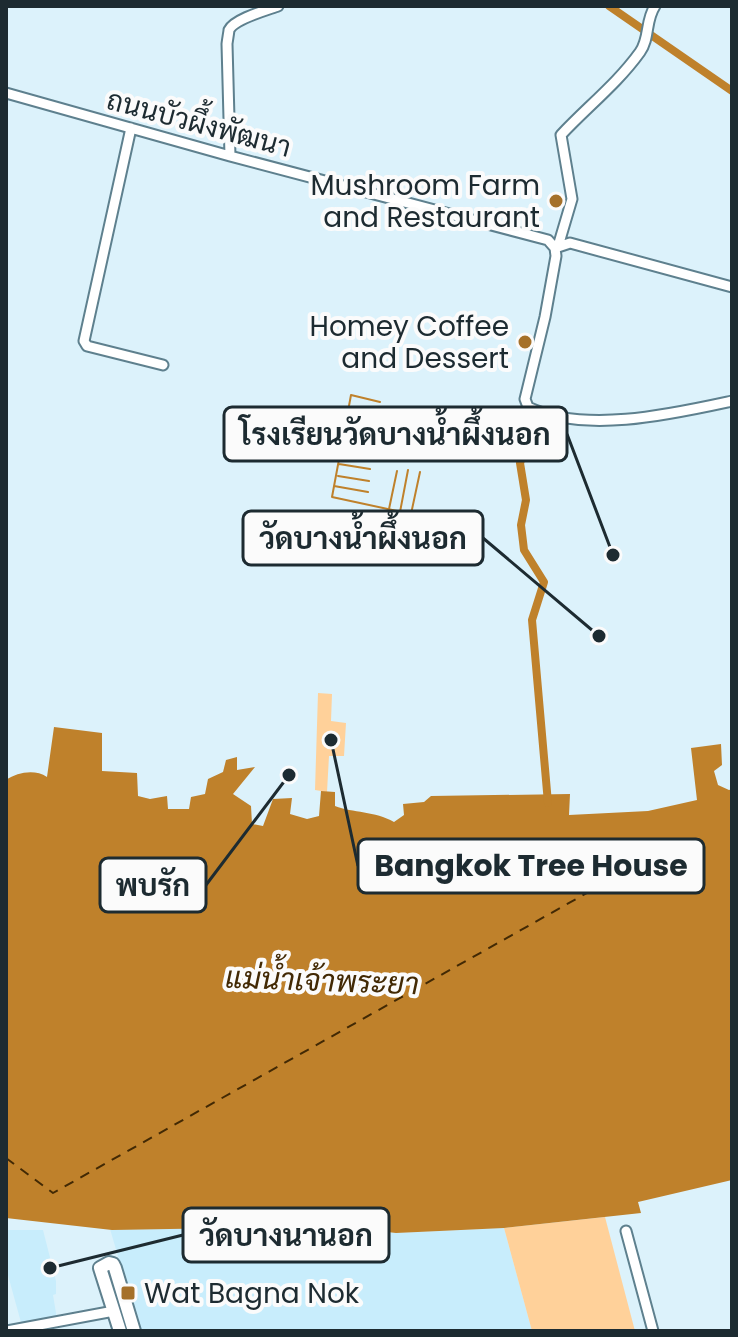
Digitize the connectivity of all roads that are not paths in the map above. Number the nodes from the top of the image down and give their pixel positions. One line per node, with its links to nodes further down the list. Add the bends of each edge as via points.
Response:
1 (246, 6): 4 (street)
2 (278, 6): 4 (street)
3 (655, 6): 8 (street, via 648,16 647,40 603,96 561,135 572,199)
4 (252, 15): 7 (street, via 230,29 227,44)
5 (6, 93): 6 (street, ถนนบัวผึ้งพัฒนา)
6 (131, 128): 7 (street, ถนนบัวผึ้งพัฒนา); 10 (street, via 84,341)
7 (230, 156): 8 (street, ถนนบัวผึ้งพัฒนา, via 548,240)
8 (555, 250): 9 (street, via 570,243); 11 (street, via 525,399 528,407 605,422)
9 (732, 287)
10 (163, 365)
11 (732, 401)
12 (626, 1231): 16 (street)
13 (120, 1319): 14 (street); 15 (street)
14 (9, 1331)
15 (134, 1331)
16 (653, 1331)

